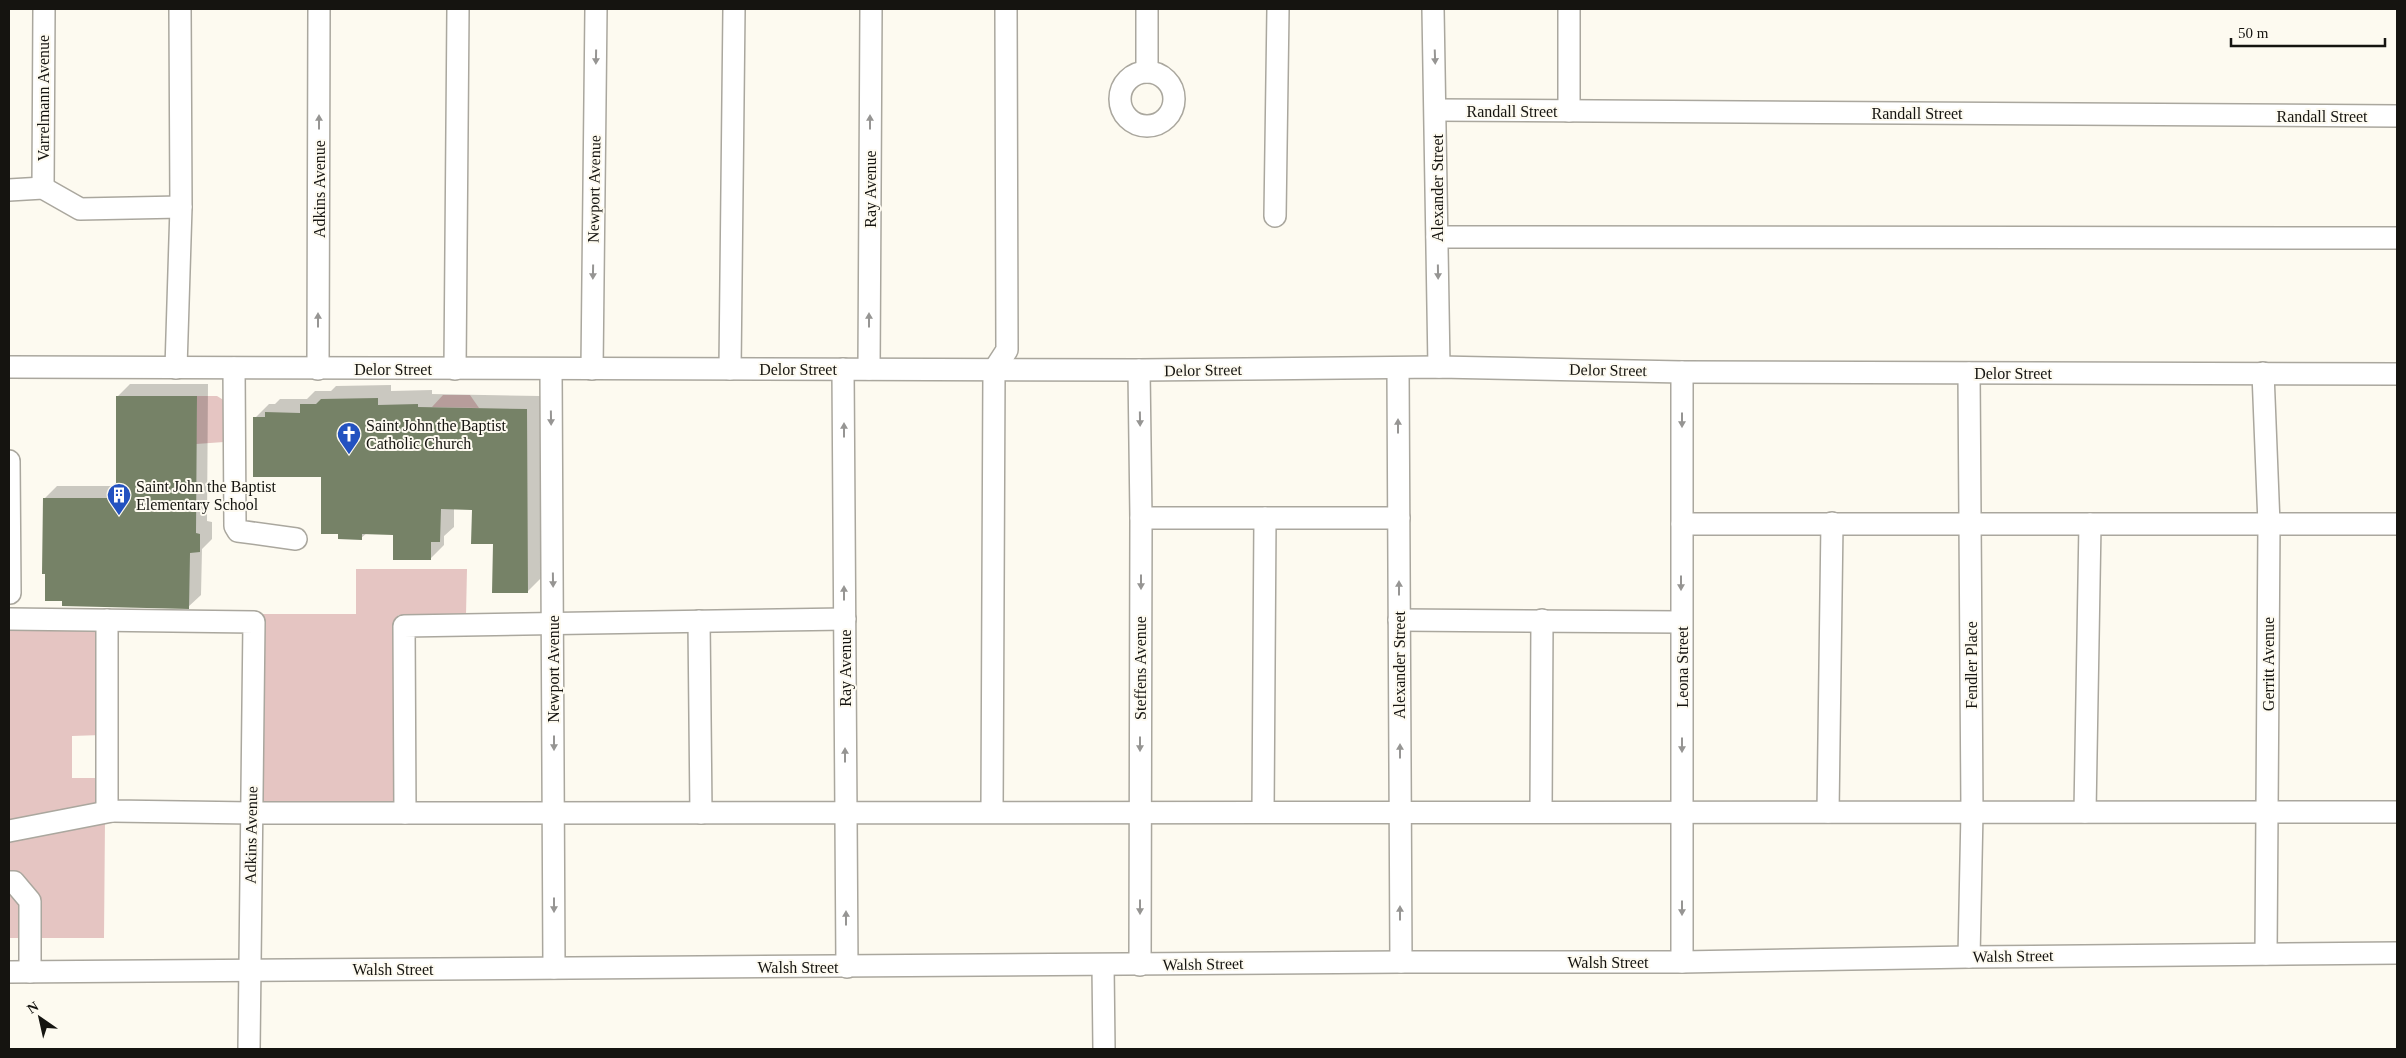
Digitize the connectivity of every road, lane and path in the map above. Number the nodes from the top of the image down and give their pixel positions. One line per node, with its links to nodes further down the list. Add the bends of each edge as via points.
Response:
1 (44, 9): 17 (street, Varrelmann Avenue)
2 (180, 9): 19 (street)
3 (319, 9): 27 (street, Adkins Avenue, one-way to 3)
4 (458, 9): 30 (street)
5 (596, 9): 32 (street, Newport Avenue, one-way to 32)
6 (734, 9): 28 (street)
7 (871, 9): 34 (street, Ray Avenue, one-way to 7)
8 (1006, 9): 35 (street, via 1006,350)
9 (1147, 9): 13 (street)
10 (1278, 9): 20 (street)
11 (1433, 9): 14 (street, Alexander Street, one-way to 14)
12 (1569, 9): 15 (street)
13 (1147, 72)
14 (1436, 110): 15 (street, Randall Street); 21 (street, Alexander Street)
15 (1570, 111): 16 (street, Randall Street)
16 (2397, 116)
17 (43, 188): 18 (street); 19 (street, via 80,209)
18 (9, 190)
19 (181, 207): 25 (street)
20 (1275, 216)
21 (1437, 237): 22 (street); 23 (street, Alexander Street, one-way to 23)
22 (2397, 238)
23 (1439, 367): 29 (street, Delor Street); 37 (street, Delor Street)
24 (9, 368): 25 (street, Delor Street)
25 (176, 368): 26 (street, Delor Street)
26 (234, 368): 27 (street, Delor Street); 51 (street, via 235,526 238,531)
27 (318, 368): 30 (street, Delor Street)
28 (730, 368): 32 (street, Delor Street); 33 (street, Delor Street)
29 (1398, 368): 36 (street, Delor Street); 44 (street, Alexander Street, one-way to 29)
30 (455, 369): 31 (street, Delor Street)
31 (551, 369): 32 (street, Delor Street); 60 (street, Newport Avenue, one-way to 60)
32 (592, 369)
33 (843, 369): 34 (street, Delor Street); 54 (street, Ray Avenue, one-way to 33)
34 (869, 369): 35 (street, Delor Street)
35 (994, 370): 36 (street, Delor Street); 62 (street)
36 (1139, 370): 42 (street, Steffens Avenue, one-way to 42)
37 (1682, 372): 38 (street, Delor Street); 46 (street, Leona Street, one-way to 46)
38 (1970, 373): 39 (street, Delor Street); 47 (street, Fendler Place)
39 (2263, 373): 40 (street, Delor Street); 49 (street, Gerritt Avenue)
40 (2397, 374)
41 (9, 461): 52 (street)
42 (1141, 518): 43 (street); 63 (street, Steffens Avenue, one-way to 63)
43 (1265, 518): 44 (street); 64 (street)
44 (1399, 518): 56 (street, Alexander Street, one-way to 44)
45 (1832, 523): 46 (street); 47 (street); 68 (street)
46 (1682, 524): 59 (street, Leona Street, one-way to 59)
47 (1970, 524): 48 (street); 69 (street, Fendler Place)
48 (2090, 524): 49 (street); 70 (street)
49 (2268, 524): 50 (street); 71 (street, Gerritt Avenue)
50 (2397, 524)
51 (296, 539)
52 (10, 593)
53 (9, 619): 55 (street)
54 (845, 619): 58 (street); 77 (street, Ray Avenue, one-way to 54)
55 (107, 620): 61 (street, via 107,804); 73 (street, Adkins Avenue, via 254,622)
56 (1399, 620): 57 (street); 65 (street, Alexander Street, one-way to 56)
57 (1542, 620): 59 (street); 66 (street)
58 (699, 621): 60 (street); 76 (street)
59 (1681, 622): 67 (street, Leona Street, one-way to 67)
60 (553, 623): 74 (street, via 404,626); 75 (street, Newport Avenue, one-way to 75)
61 (112, 811): 73 (street); 78 (street)
62 (992, 812): 63 (street); 77 (street)
63 (1140, 812): 64 (street); 86 (street, Steffens Avenue, one-way to 86)
64 (1263, 812): 65 (street)
65 (1400, 812): 66 (street); 83 (street, Alexander Street, one-way to 65)
66 (1541, 812): 67 (street)
67 (1682, 812): 68 (street); 84 (street, Leona Street, one-way to 84)
68 (1828, 812): 69 (street)
69 (1972, 812): 70 (street); 82 (street, Fendler Place)
70 (2084, 812): 71 (street)
71 (2267, 812): 72 (street); 81 (street, Gerritt Avenue)
72 (2397, 812)
73 (252, 813): 74 (street); 89 (street, Adkins Avenue)
74 (405, 813): 75 (street)
75 (554, 813): 76 (street); 88 (street, Newport Avenue, one-way to 88)
76 (701, 813): 77 (street)
77 (846, 813): 87 (street, Ray Avenue, one-way to 77)
78 (9, 831)
79 (9, 882): 91 (street, via 14,882 30,901)
80 (2397, 953): 81 (street, Walsh Street)
81 (2266, 954): 82 (street, Walsh Street)
82 (1970, 957): 84 (street, Walsh Street)
83 (1401, 962): 84 (street, Walsh Street); 86 (street, Walsh Street)
84 (1682, 962)
85 (1103, 965): 86 (street, Walsh Street); 87 (street, Walsh Street); 93 (street)
86 (1140, 965)
87 (847, 967): 88 (street, Walsh Street)
88 (554, 968): 89 (street, Walsh Street)
89 (249, 970): 91 (street, Walsh Street); 92 (street, Adkins Avenue)
90 (9, 972): 91 (street, Walsh Street)
91 (30, 972)
92 (249, 1049)
93 (1104, 1049)

